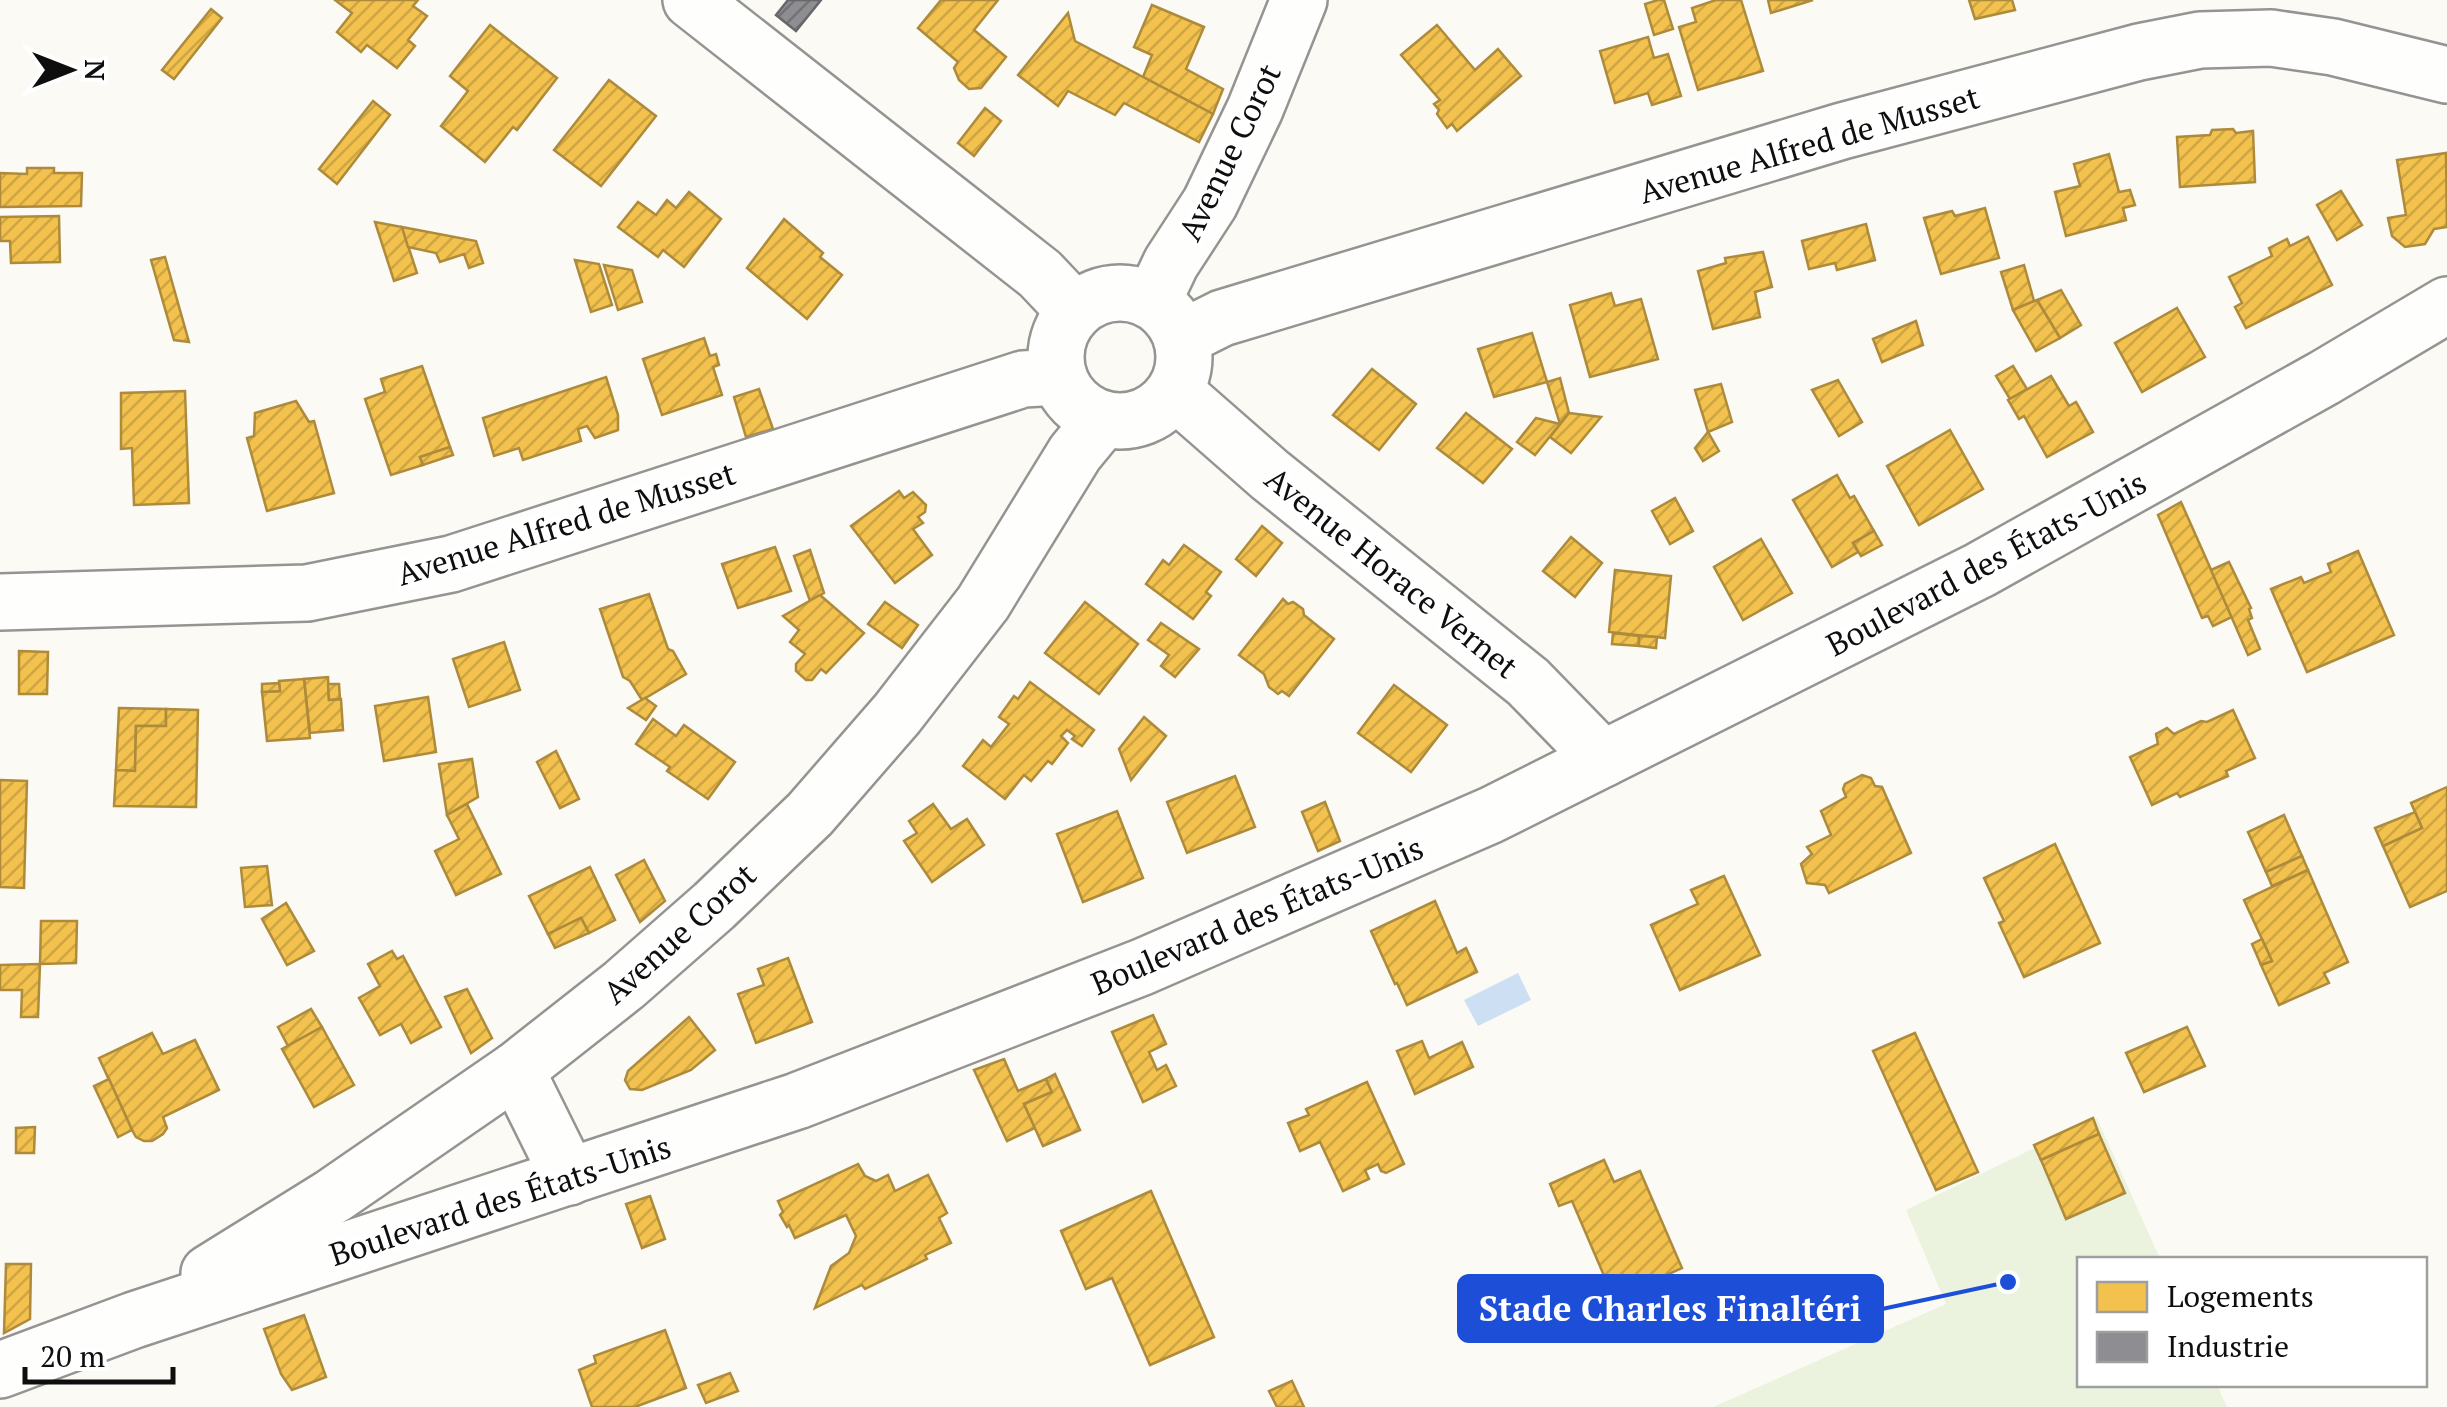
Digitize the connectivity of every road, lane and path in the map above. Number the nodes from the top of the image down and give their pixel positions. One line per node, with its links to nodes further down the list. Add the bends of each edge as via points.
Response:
1 (690, 0): 5 (street, via 1040,274)
2 (1299, 0): 6 (street, Avenue Corot, via 1210,203 1171,264)
3 (2447, 75): 6 (street, Avenue Alfred de Musset, via 2271,38 2200,40 1767,154 1222,318)
4 (2447, 305): 11 (street, Boulevard des États-Unis, via 1980,570)
5 (1075, 311): 6 (street, via 1092,299 1134,293); 7 (street, via 1058,342)
6 (1168, 320): 8 (street, via 1184,358)
7 (1059, 377): 9 (street, via 1069,396); 10 (street, Avenue Alfred de Musset, via 1023,379 451,564 307,593)
8 (1172, 396): 9 (street, via 1142,418); 11 (street, Avenue Horace Vernet, via 1528,682)
9 (1103, 419): 12 (street, Avenue Corot, via 1075,452 983,603 810,814 639,972)
10 (0, 602)
11 (1603, 759): 13 (street, Boulevard des États-Unis, via 1142,967 797,1100)
12 (516, 1070): 13 (street); 14 (street, Avenue Corot)
13 (569, 1177): 14 (street, Boulevard des États-Unis)
14 (134, 1320): 15 (street, Boulevard des États-Unis)
15 (0, 1370)

